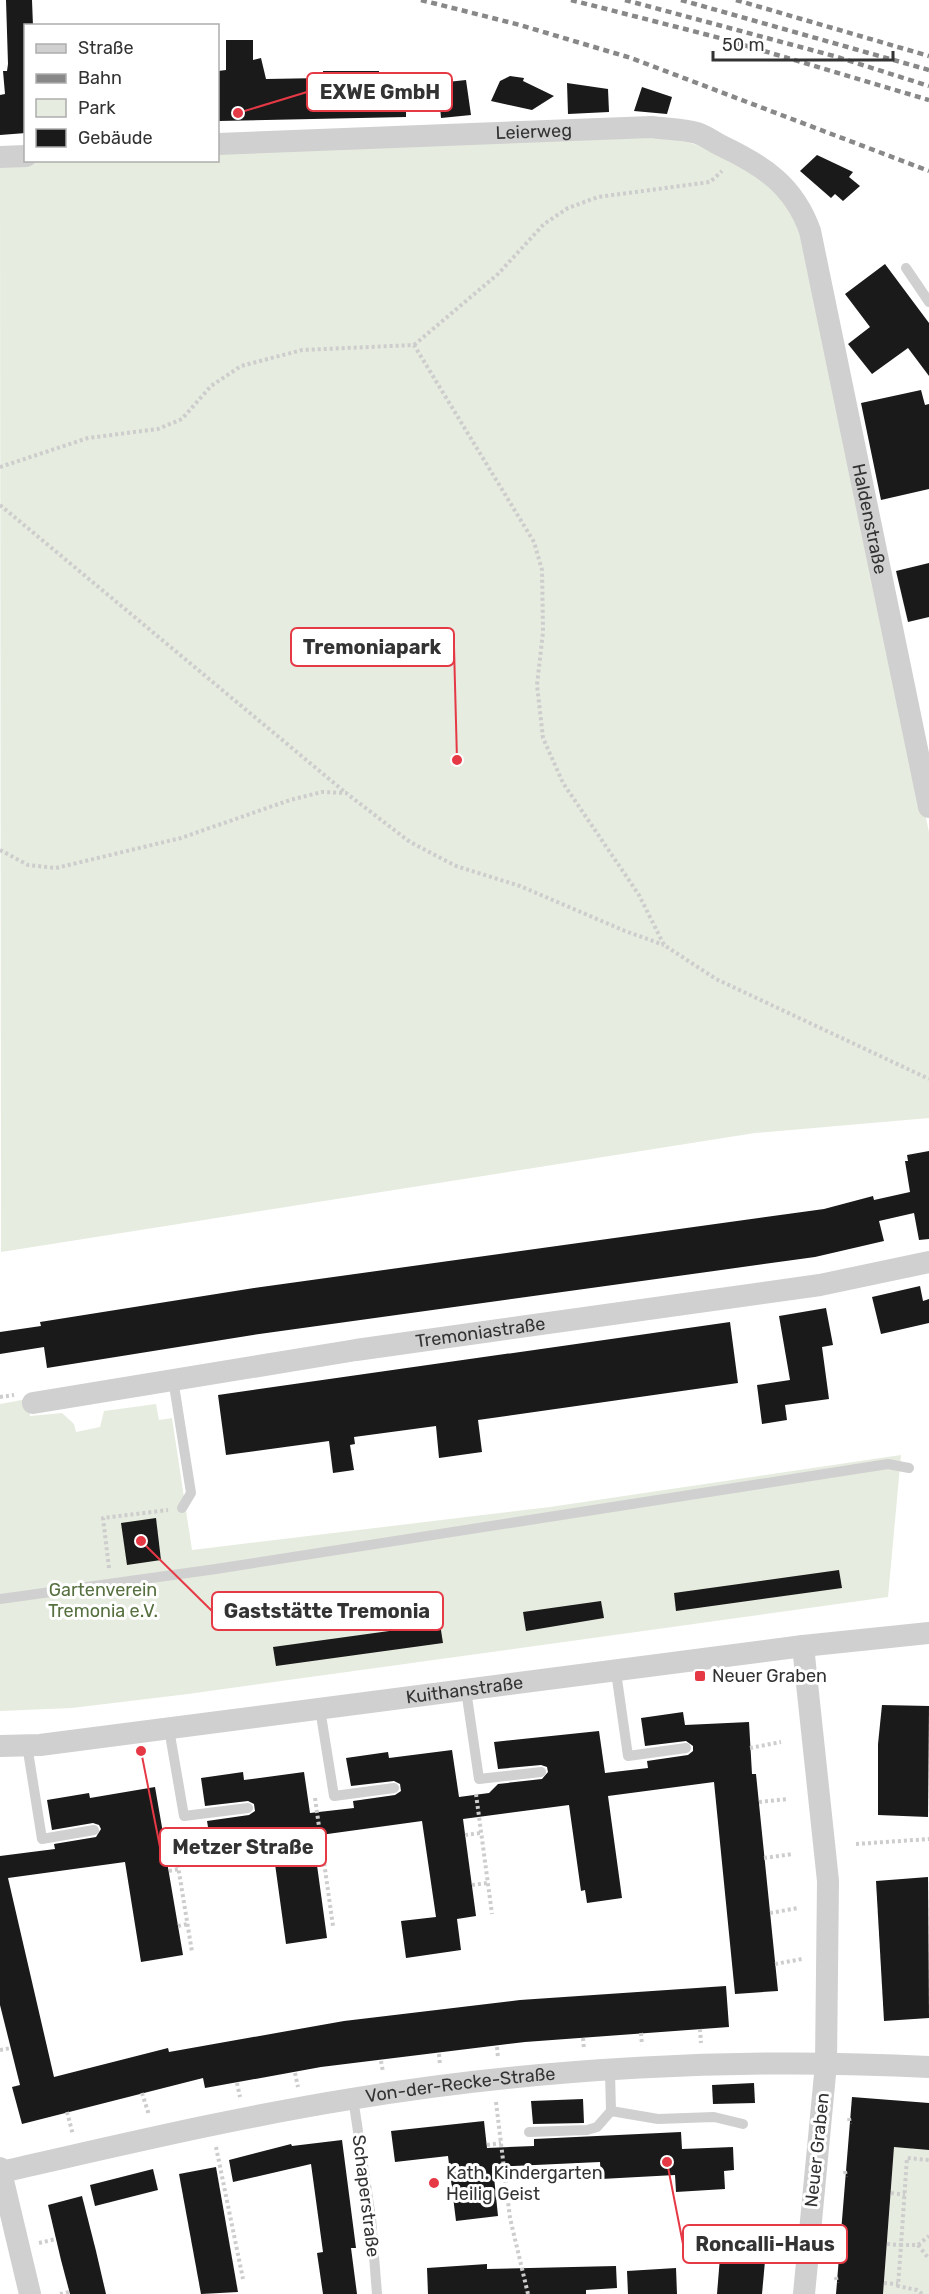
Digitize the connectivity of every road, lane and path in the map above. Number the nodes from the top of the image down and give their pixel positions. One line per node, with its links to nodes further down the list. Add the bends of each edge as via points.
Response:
1 (219, 144): 2 (street, Leierweg, via 651,127 698,134)
2 (736, 153): 5 (street, Leierweg, via 787,189 802,208); 8 (path, via 710,182 598,197 568,208 544,224 498,274)
3 (24, 156): 4 (street)
4 (0, 157)
5 (810, 231): 12 (street, Haldenstraße)
6 (906, 268): 7 (lane)
7 (929, 302)
8 (414, 345): 9 (path, via 302,350 241,366 211,386 182,419 158,429 88,438); 14 (path, via 534,542 542,570 543,632 537,685 543,738 563,783 639,895)
9 (0, 467)
10 (0, 506): 11 (path)
11 (346, 793): 13 (path, via 312,794 182,838 56,868 28,865); 14 (path, via 410,842 456,866 520,886)
12 (929, 807)
13 (0, 850)
14 (664, 945): 15 (path, via 716,979)
15 (929, 1079)
16 (929, 1262): 17 (street, Tremoniastraße, via 820,1285)
17 (173, 1379): 18 (street, Tremoniastraße); 20 (lane, via 191,1493)
18 (33, 1403)
19 (909, 1468): 21 (lane, via 888,1464)
20 (182, 1508): 21 (path, via 103,1518)
21 (111, 1584): 22 (lane)
22 (0, 1599)
23 (929, 1633): 24 (street, Kuithanstraße)
24 (804, 1646): 25 (street, Kuithanstraße); 68 (street, Neuer Graben, via 828,1881)
25 (616, 1672): 26 (street, Kuithanstraße); 32 (lane, via 628,1756)
26 (466, 1690): 27 (street, Kuithanstraße); 34 (lane, via 479,1779)
27 (320, 1709): 28 (street, Kuithanstraße); 35 (lane, via 334,1796)
28 (170, 1729): 30 (street, Kuithanstraße); 40 (lane, via 184,1816)
29 (782, 1742): 33 (path)
30 (27, 1745): 31 (street, Kuithanstraße); 42 (lane, via 42,1839)
31 (0, 1746)
32 (686, 1748)
33 (750, 1748)
34 (541, 1772)
35 (394, 1788)
36 (475, 1788): 43 (path)
37 (308, 1798): 47 (path, via 315,1797)
38 (788, 1799): 39 (path)
39 (759, 1802)
40 (248, 1808)
41 (172, 1826): 51 (path)
42 (94, 1830)
43 (481, 1833): 44 (path); 53 (path)
44 (465, 1835)
45 (929, 1839): 46 (path)
46 (856, 1844)
47 (323, 1851): 48 (path); 55 (path)
48 (315, 1853)
49 (793, 1854): 50 (path)
50 (764, 1858)
51 (179, 1869): 52 (path); 60 (path)
52 (169, 1871)
53 (488, 1883): 54 (path); 59 (path)
54 (472, 1885)
55 (330, 1906): 56 (path); 62 (path)
56 (323, 1908)
57 (798, 1908): 58 (path)
58 (770, 1913)
59 (492, 1914)
60 (188, 1924): 61 (path); 63 (path)
61 (178, 1926)
62 (333, 1926)
63 (192, 1952)
64 (802, 1959): 65 (path)
65 (775, 1964)
66 (10, 2048): 67 (path)
67 (0, 2050)
68 (826, 2064): 69 (street, Von-der-Recke-Straße); 70 (street, Von-der-Recke-Straße); 108 (street, Neuer Graben)
69 (929, 2067)
70 (610, 2072): 71 (street, Von-der-Recke-Straße); 73 (lane)
71 (493, 2080): 72 (street, Von-der-Recke-Straße); 79 (path)
72 (353, 2098): 77 (street, Von-der-Recke-Straße); 106 (lane, Schaperstraße, via 371,2218)
73 (611, 2111): 75 (lane, via 658,2119 714,2117); 78 (lane, via 597,2127 587,2130)
74 (849, 2118): 76 (path)
75 (743, 2124)
76 (850, 2124)
77 (211, 2126): 82 (street, Von-der-Recke-Straße); 87 (path)
78 (529, 2132)
79 (501, 2143): 80 (path); 107 (path, via 510,2218)
80 (487, 2145)
81 (929, 2160): 86 (path, via 907,2158)
82 (0, 2170): 104 (street)
83 (845, 2171): 84 (path)
84 (846, 2177)
85 (891, 2193): 86 (path)
86 (905, 2195): 93 (path)
87 (227, 2199): 88 (path); 95 (path)
88 (221, 2201)
89 (841, 2224): 90 (path)
90 (841, 2230)
91 (929, 2236): 94 (path)
92 (887, 2244): 93 (path)
93 (902, 2245): 94 (path); 102 (path)
94 (918, 2245): 96 (path)
95 (239, 2259): 97 (path); 99 (path)
96 (929, 2259)
97 (232, 2261)
98 (836, 2277): 100 (path)
99 (243, 2279)
100 (837, 2283)
101 (884, 2283): 102 (path)
102 (898, 2284): 109 (path)
103 (69, 2292): 105 (path)
104 (30, 2294)
105 (60, 2294)
106 (377, 2294)
107 (528, 2294)
108 (804, 2294)
109 (922, 2294)

